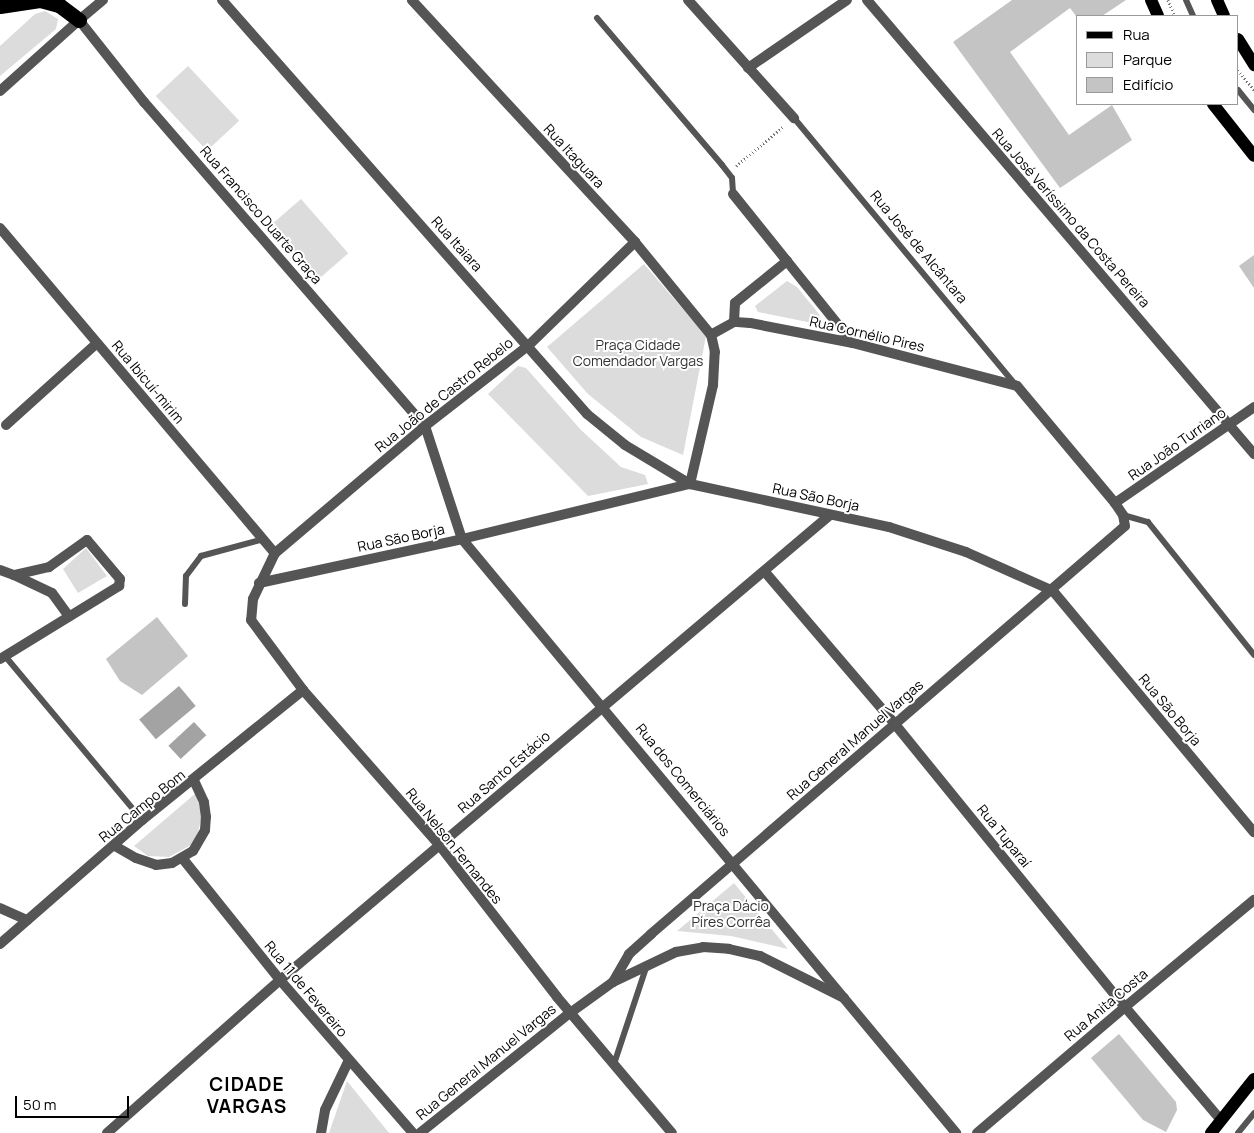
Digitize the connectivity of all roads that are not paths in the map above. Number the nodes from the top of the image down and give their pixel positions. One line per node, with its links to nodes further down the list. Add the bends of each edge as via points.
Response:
1 (3, 0): 11 (highway)
2 (103, 0): 16 (street)
3 (222, 0): 34 (street, Rua Itaiara)
4 (412, 0): 28 (street, Rua Itaguara)
5 (688, 0): 19 (street, Rua José de Alcântara)
6 (847, 0): 19 (street)
7 (866, 0): 37 (street, Rua José Veríssimo da Costa Pereira)
8 (1151, 0): 12 (main road)
9 (1186, 0): 13 (lane)
10 (1217, 0): 14 (main road)
11 (0, 4): 16 (highway, via 40,0 59,5)
12 (1158, 15)
13 (1193, 15)
14 (1224, 15)
15 (597, 18): 26 (lane, via 732,178)
16 (78, 20): 20 (street); 39 (street, Rua Francisco Duarte Graça, via 144,102)
17 (1239, 41): 18 (main road)
18 (1254, 65)
19 (748, 68): 24 (street, Rua José de Alcântara)
20 (0, 91)
21 (1239, 91): 23 (lane)
22 (1214, 105): 25 (main road)
23 (1254, 110)
24 (794, 118): 35 (lane, Rua José de Alcântara)
25 (1254, 156)
26 (732, 194): 29 (street)
27 (0, 228): 32 (street, Rua Ibicuí-mirim)
28 (635, 242): 31 (street, Rua Itaguara); 34 (street, Rua João de Castro Rebelo)
29 (787, 261): 30 (street, via 735,303); 33 (street)
30 (734, 322): 31 (street); 33 (street, Rua Cornélio Pires)
31 (712, 334): 41 (street, via 715,352 713,385)
32 (97, 343): 38 (street); 45 (street, Rua Ibicuí-mirim)
33 (853, 343): 35 (street, Rua Cornélio Pires)
34 (529, 345): 39 (street, Rua João de Castro Rebelo); 41 (street, Rua Itaiara, via 587,414 626,445)
35 (1017, 386): 42 (street, Rua José de Alcântara)
36 (1254, 407): 37 (street, Rua João Turriano)
37 (1229, 424): 40 (street, Rua José Veríssimo da Costa Pereira); 42 (street, Rua João Turriano)
38 (6, 425)
39 (425, 426): 46 (street, Rua dos Comerciários); 47 (street, Rua João de Castro Rebelo)
40 (1254, 454)
41 (690, 484): 43 (street, Rua São Borja); 46 (street, Rua São Borja)
42 (1115, 503): 44 (street, Rua José de Alcântara)
43 (830, 515): 50 (street, Rua Santo Estácio); 53 (street, Rua São Borja, via 889,527 966,552)
44 (1124, 521): 53 (street, Rua General Manuel Vargas); 56 (lane, via 1148,522)
45 (264, 539): 47 (street, Rua Ibicuí-mirim); 54 (lane, via 201,556 186,576)
46 (462, 539): 52 (street, Rua São Borja); 59 (street, Rua dos Comerciários)
47 (275, 553): 48 (street, Rua João de Castro Rebelo)
48 (267, 567): 52 (street, Rua Nelson Fernandes)
49 (0, 570): 51 (street)
50 (765, 572): 59 (street, Rua Santo Estácio); 60 (street, Rua Tuparaí)
51 (14, 576): 55 (street, via 52,593); 55 (street, via 49,567 84,540 90,541 120,579 120,584)
52 (260, 582): 58 (street, Rua Nelson Fernandes, via 250,610 251,620)
53 (1053, 591): 60 (street, Rua General Manuel Vargas); 63 (street, Rua São Borja)
54 (185, 604)
55 (69, 616): 57 (street)
56 (1254, 654)
57 (2, 657): 62 (lane)
58 (303, 690): 61 (street, Rua Campo Bom); 65 (street, Rua Nelson Fernandes)
59 (603, 705): 65 (street, Rua Santo Estácio); 67 (street, Rua dos Comerciários)
60 (894, 723): 67 (street, Rua General Manuel Vargas); 76 (street, Rua Tuparaí)
61 (194, 781): 62 (street, Rua Campo Bom); 66 (street, via 204,802 205,830 193,851)
62 (142, 820): 64 (street, Rua Campo Bom)
63 (1254, 832)
64 (115, 846): 66 (street, via 156,865); 70 (street, Rua Campo Bom)
65 (440, 846): 73 (street, Rua Santo Estácio); 77 (street, Rua Nelson Fernandes)
66 (183, 859): 73 (street, Rua 11 de Fevereiro)
67 (733, 863): 74 (street, Rua General Manuel Vargas, via 629,954); 75 (street, Rua dos Comerciários)
68 (1254, 900): 76 (street, Rua Anita Costa)
69 (0, 908): 70 (street)
70 (27, 920): 71 (street, Rua Campo Bom)
71 (0, 944)
72 (648, 964): 74 (street); 75 (street, via 676,952 703,947 729,949 760,956); 79 (lane)
73 (280, 980): 78 (street, Rua 11 de Fevereiro); 83 (street, Rua Santo Estácio)
74 (613, 982): 77 (street)
75 (850, 1001): 88 (street, Rua dos Comerciários)
76 (1125, 1007): 82 (street, Rua Tuparaí); 89 (street, Rua Anita Costa)
77 (570, 1013): 79 (street, Rua Nelson Fernandes); 86 (street, Rua General Manuel Vargas)
78 (349, 1060): 84 (street, via 325,1110); 85 (street, Rua 11 de Fevereiro)
79 (614, 1064): 87 (street, Rua Nelson Fernandes)
80 (1254, 1079): 82 (main road)
81 (1254, 1113): 91 (lane)
82 (1220, 1119): 90 (main road)
83 (107, 1133)
84 (321, 1133)
85 (413, 1133)
86 (420, 1133)
87 (672, 1133)
88 (956, 1133)
89 (977, 1133)
90 (1212, 1133)
91 (1238, 1133)

